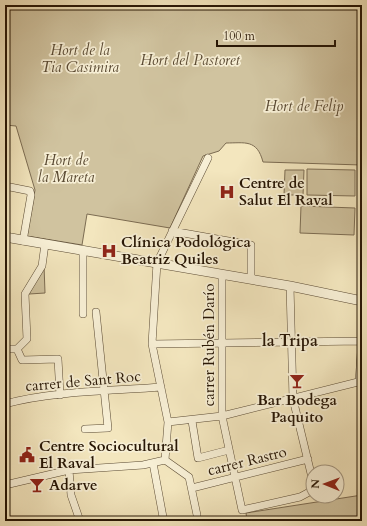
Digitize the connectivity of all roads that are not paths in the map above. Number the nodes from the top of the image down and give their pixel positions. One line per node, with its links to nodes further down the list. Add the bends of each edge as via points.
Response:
1 (208, 158): 3 (street)
2 (5, 186): 5 (street, via 30,191)
3 (172, 231): 8 (street); 10 (street, via 251,245)
4 (5, 237): 5 (street)
5 (23, 241): 6 (street)
6 (45, 244): 7 (street); 21 (street, via 42,266 25,294 27,339)
7 (83, 250): 8 (street); 14 (street)
8 (157, 263): 9 (street); 19 (street)
9 (222, 274): 10 (street); 18 (street, carrer Rubén Darío)
10 (251, 279): 11 (street)
11 (290, 286): 12 (street); 17 (street)
12 (362, 301)
13 (96, 312): 24 (street)
14 (83, 314)
15 (362, 338): 16 (street)
16 (362, 341): 17 (street); 22 (street)
17 (291, 342): 18 (street); 26 (street)
18 (222, 343): 19 (street); 28 (street, carrer Rubén Darío)
19 (152, 344): 23 (street)
20 (5, 349): 21 (street)
21 (17, 349): 25 (street, via 22,360 58,359)
22 (360, 382): 26 (street)
23 (161, 387): 24 (street, carrer de Sant Roc); 30 (street)
24 (105, 392): 25 (street, carrer de Sant Roc); 31 (street, via 108,428)
25 (60, 395): 27 (street, carrer de Sant Roc)
26 (293, 399): 28 (street); 33 (street)
27 (6, 403)
28 (222, 416): 29 (street); 32 (street, carrer Rubén Darío)
29 (192, 421): 30 (street); 32 (street, via 198,458)
30 (168, 422): 34 (street)
31 (85, 430)
32 (229, 450): 38 (street, carrer Rubén Darío)
33 (308, 459): 36 (street); 38 (street, carrer Rastro)
34 (165, 460): 35 (street); 40 (street, carrer Rastro, via 189,477)
35 (152, 463): 37 (street); 43 (street)
36 (309, 464)
37 (69, 470): 39 (street); 44 (street, via 71,495)
38 (235, 477): 40 (street, carrer Rastro); 41 (street, carrer Rubén Darío, via 242,510)
39 (5, 485)
40 (192, 488): 42 (street, carrer Rastro)
41 (305, 494)
42 (197, 515)
43 (163, 517)
44 (80, 521)

